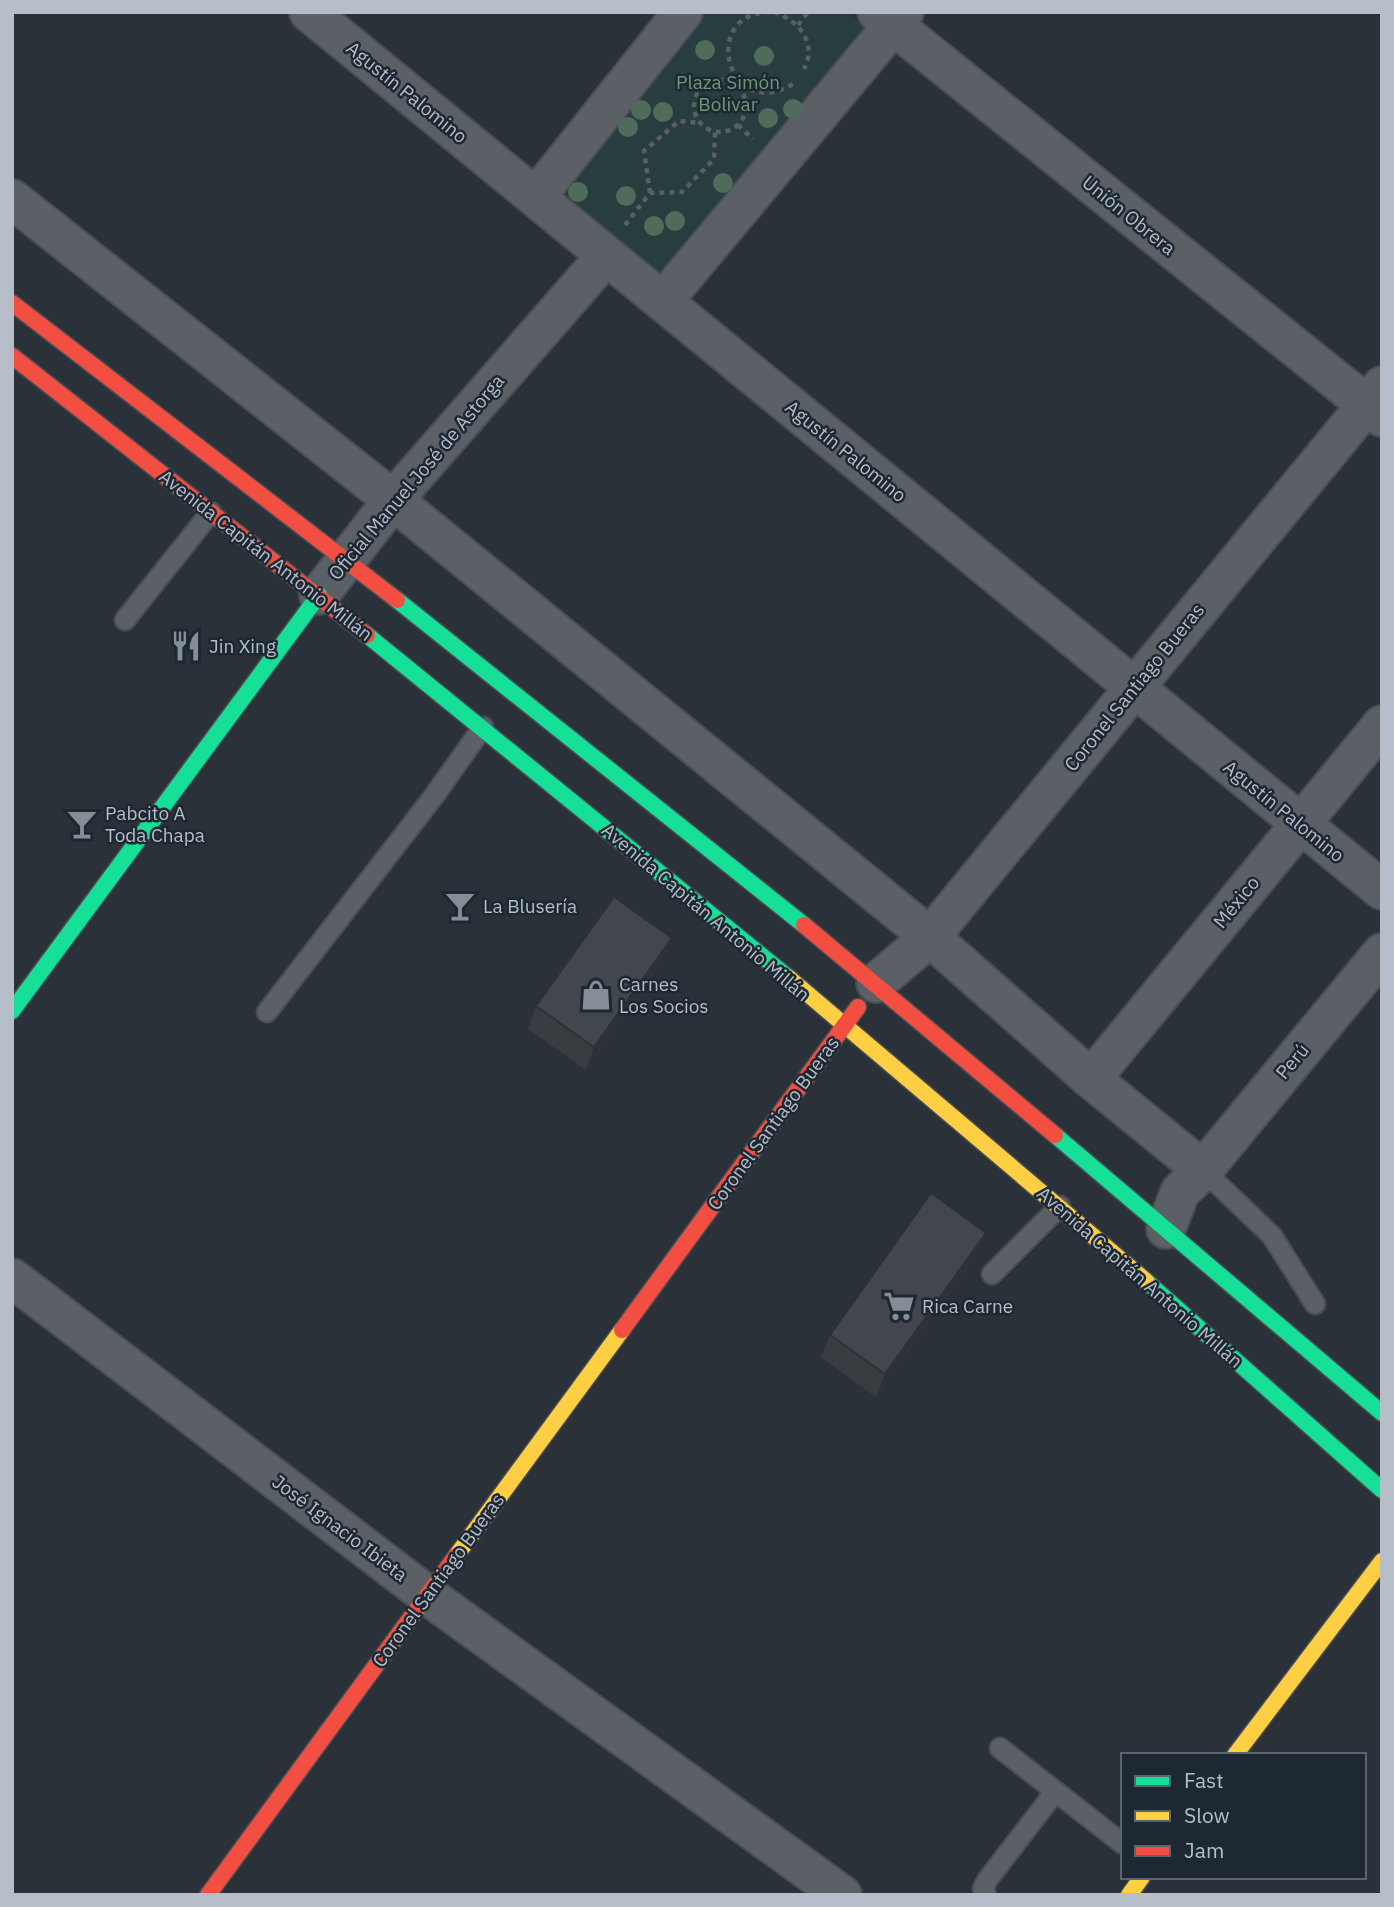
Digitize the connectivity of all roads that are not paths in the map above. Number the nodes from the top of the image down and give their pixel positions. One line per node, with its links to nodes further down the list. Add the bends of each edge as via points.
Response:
1 (309, 12): 4 (street, Agustín Palomino)
2 (683, 12): 4 (street)
3 (891, 17): 7 (street); 10 (street, Unión Obrera)
4 (536, 197): 6 (street, Agustín Palomino)
5 (12, 199): 11 (street)
6 (614, 242): 7 (street, Agustín Palomino); 11 (street, Oficial Manuel José de Astorga)
7 (663, 301): 16 (street, Agustín Palomino)
8 (12, 303): 13 (main road)
9 (16, 366): 12 (main road, Avenida Capitán Antonio Millán)
10 (1377, 402): 16 (street, Coronel Santiago Bueras)
11 (393, 500): 13 (street, Oficial Manuel José de Astorga); 21 (street)
12 (211, 513): 14 (main road, Avenida Capitán Antonio Millán); 15 (lane)
13 (346, 560): 14 (street, Oficial Manuel José de Astorga); 23 (main road)
14 (319, 595): 18 (main road, Avenida Capitán Antonio Millán); 24 (main road, Oficial Manuel José de Astorga)
15 (125, 620)
16 (1134, 687): 19 (street, Agustín Palomino); 21 (street, Coronel Santiago Bueras)
17 (1382, 725): 19 (street, México)
18 (483, 727): 25 (lane); 26 (main road, Avenida Capitán Antonio Millán)
19 (1300, 825): 20 (street, Agustín Palomino); 27 (street, México)
20 (1382, 890)
21 (930, 937): 23 (street, Coronel Santiago Bueras); 27 (street)
22 (1382, 953): 28 (street, Perú)
23 (876, 983): 26 (main road, Coronel Santiago Bueras); 30 (main road)
24 (12, 1011)
25 (267, 1012)
26 (844, 1026): 29 (main road, Avenida Capitán Antonio Millán); 37 (main road, Coronel Santiago Bueras)
27 (1091, 1079): 28 (street)
28 (1203, 1170): 30 (street, Perú, via 1180,1192); 33 (lane, via 1272,1236)
29 (1060, 1206): 31 (lane); 35 (main road, Avenida Capitán Antonio Millán)
30 (1166, 1229): 34 (main road)
31 (992, 1274)
32 (12, 1278): 37 (street, José Ignacio Ibieta)
33 (1315, 1304)
34 (1382, 1413)
35 (1382, 1490)
36 (1382, 1561): 39 (main road)
37 (427, 1595): 43 (main road, Coronel Santiago Bueras); 44 (street, José Ignacio Ibieta)
38 (1000, 1748): 40 (lane)
39 (1237, 1753)
40 (1055, 1792): 41 (lane); 45 (lane, via 988,1879 983,1889)
41 (1121, 1842)
42 (1141, 1879): 46 (main road)
43 (208, 1895)
44 (842, 1895)
45 (986, 1895)
46 (1129, 1895)

